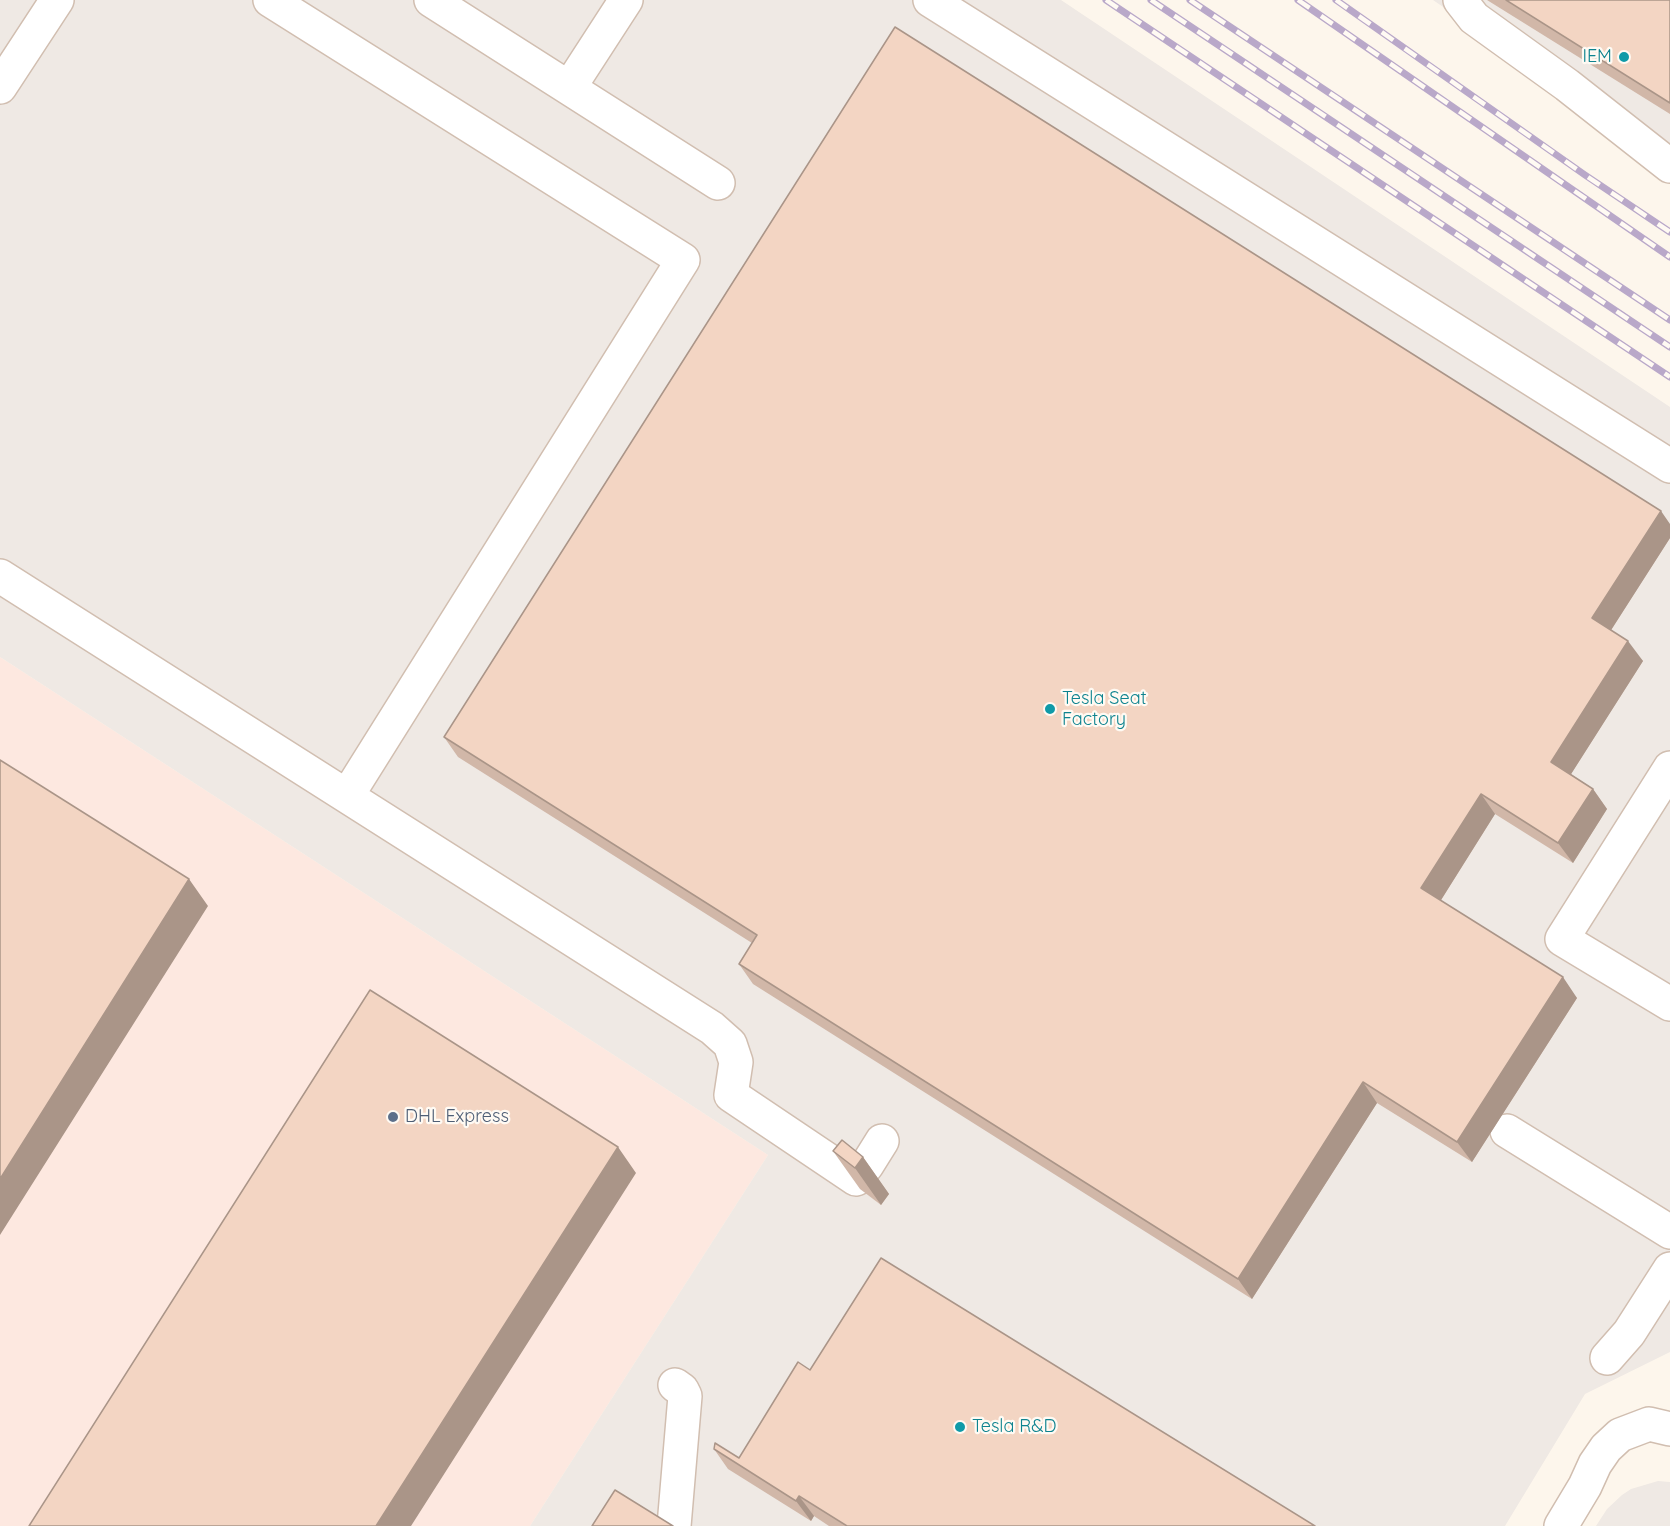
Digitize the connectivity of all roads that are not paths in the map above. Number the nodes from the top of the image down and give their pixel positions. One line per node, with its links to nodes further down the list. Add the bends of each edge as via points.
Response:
1 (57, 0): 7 (street)
2 (270, 0): 14 (street, via 683,260)
3 (431, 0): 8 (street)
4 (626, 0): 8 (street)
5 (930, 0): 11 (street)
6 (1460, 0): 9 (street, via 1474,18)
7 (0, 87)
8 (569, 88): 10 (street)
9 (1670, 166)
10 (718, 183)
11 (1670, 466)
12 (0, 576): 14 (street)
13 (1670, 768): 15 (street, via 1562,939)
14 (347, 796): 17 (street, via 712,1028 730,1044 736,1062 731,1095 856,1179)
15 (1670, 1004)
16 (1507, 1131): 18 (street)
17 (882, 1141)
18 (1670, 1232)
19 (1670, 1269): 20 (street, via 1629,1333)
20 (1607, 1358)
21 (675, 1385): 23 (street, via 685,1396)
22 (1670, 1430): 24 (street, via 1649,1424 1620,1435 1595,1464)
23 (674, 1526)
24 (1561, 1526)

